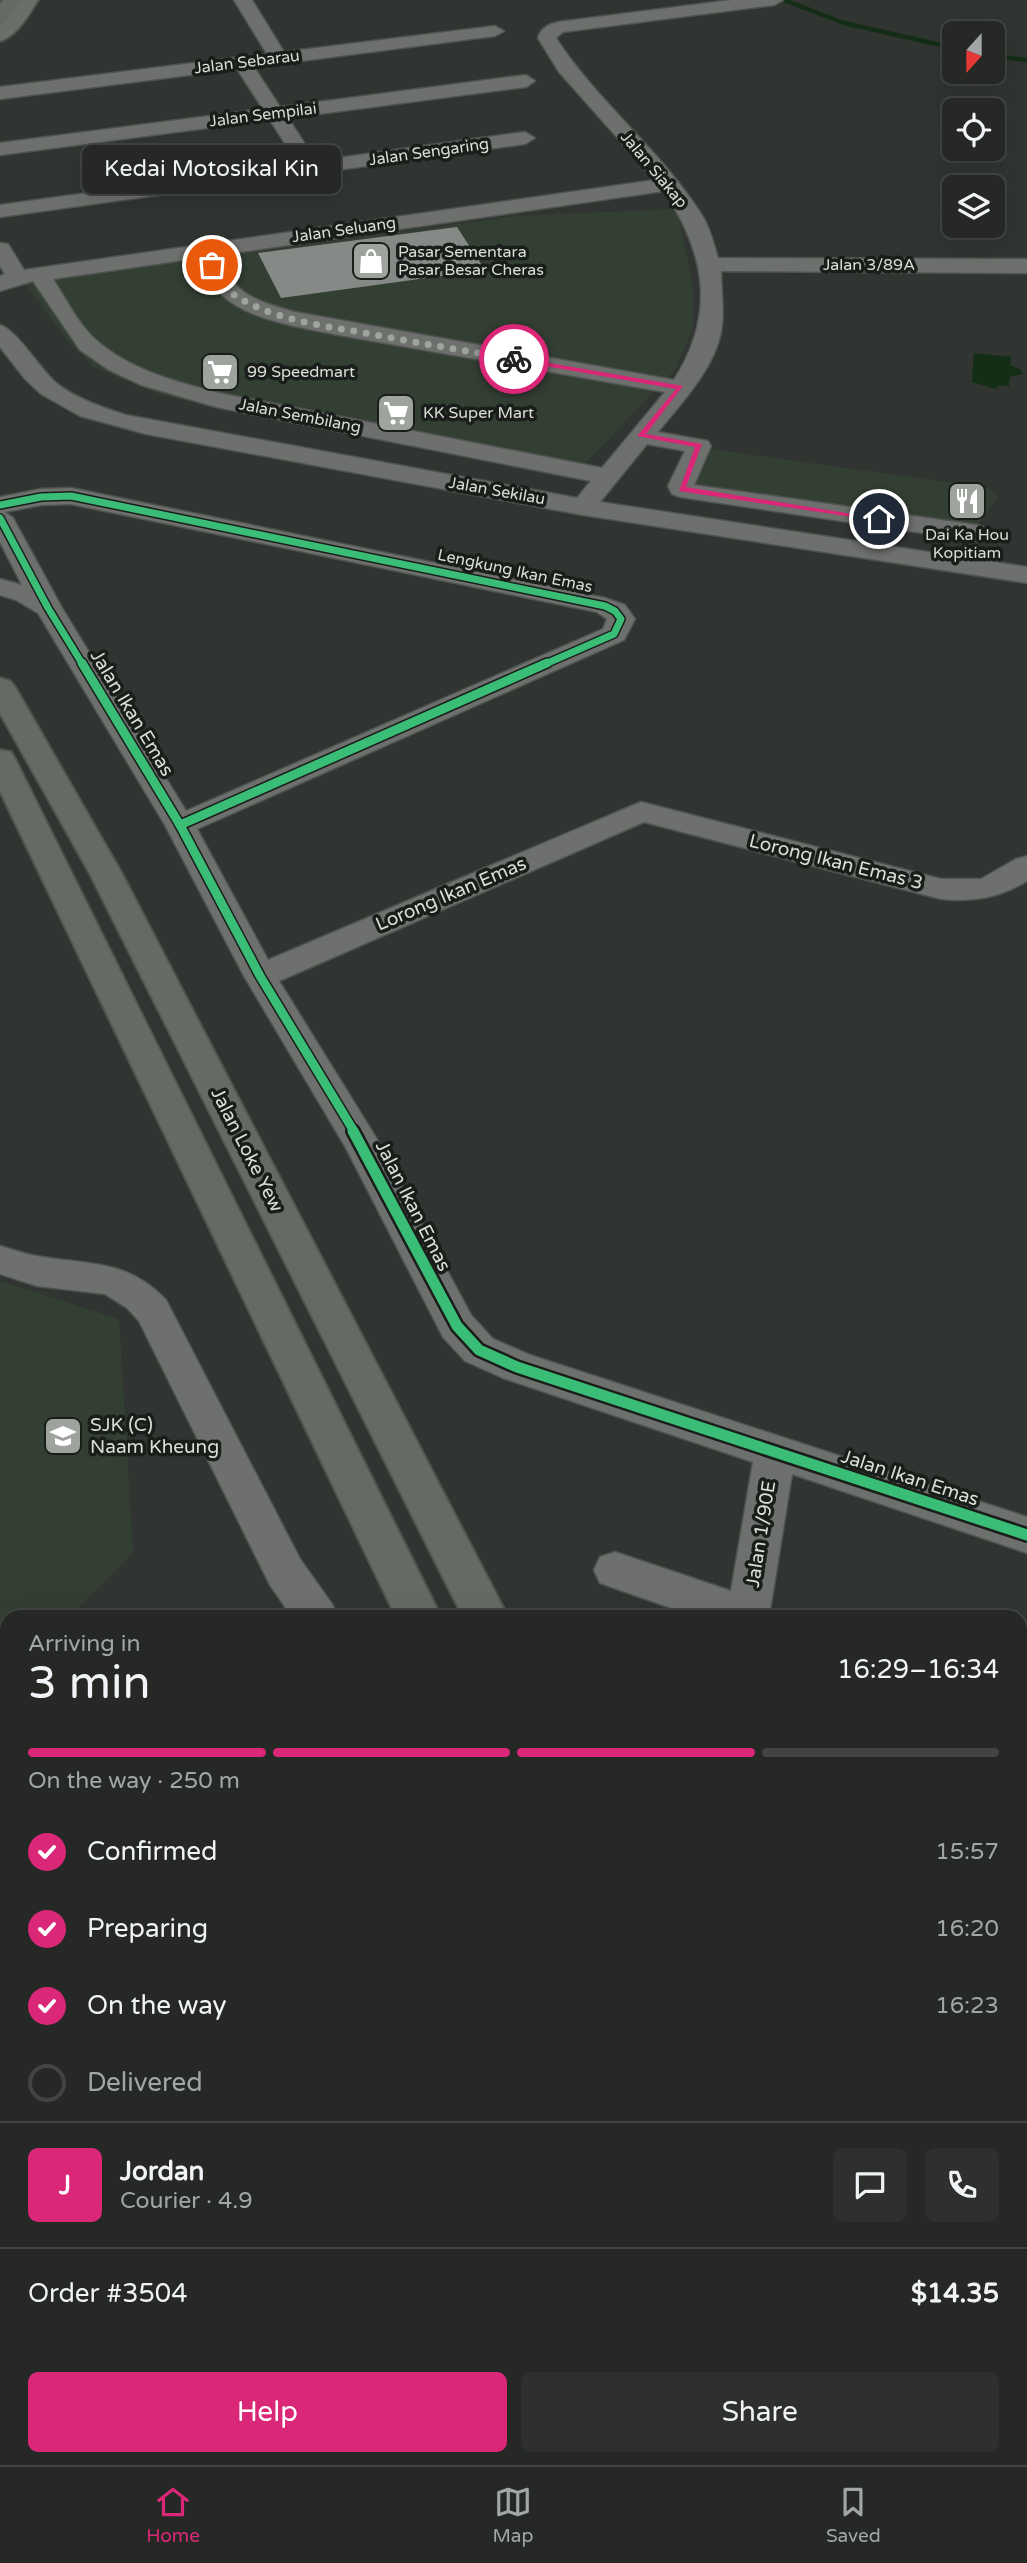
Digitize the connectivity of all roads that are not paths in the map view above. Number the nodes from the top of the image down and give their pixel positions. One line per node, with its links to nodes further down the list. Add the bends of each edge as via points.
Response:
1 (4, 0): 6 (main road)
2 (12, 0): 7 (highway)
3 (29, 0): 9 (main road)
4 (243, 0): 10 (street)
5 (774, 0): 18 (street, Jalan Siakap, via 558,27 548,33 566,68)
6 (0, 5)
7 (0, 17)
8 (495, 31): 10 (street, Jalan Sebarau)
9 (0, 35)
10 (279, 58): 11 (street, Jalan Sebarau)
11 (242, 63): 13 (street, Jalan Sebarau); 14 (street)
12 (526, 81): 14 (street, Jalan Sempilai)
13 (0, 93)
14 (275, 113): 16 (street, Jalan Sempilai); 17 (street)
15 (525, 138): 17 (street, Jalan Sengaring)
16 (0, 149)
17 (311, 168): 19 (street, Jalan Sengaring)
18 (670, 184): 21 (street, Jalan Seluang); 22 (street, Jalan Siakap, via 690,212)
19 (0, 211)
20 (0, 249): 24 (street, Jalan Sembilang)
21 (206, 250): 24 (street, Jalan Seluang); 26 (street, via 218,280 229,291 290,317)
22 (710, 264): 23 (street, Jalan 3/89A); 26 (street, Jalan Siakap, via 710,327 701,356)
23 (1027, 266)
24 (19, 278): 28 (street, Jalan Sembilang, via 86,344 107,359 172,388)
25 (0, 332): 30 (street, Jalan Sekilau, via 38,379 100,416)
26 (681, 388): 27 (street, Jalan Siakap)
27 (641, 436): 28 (street, Jalan Siakap); 31 (street, via 699,446 681,489)
28 (607, 477): 30 (street, Jalan Siakap)
29 (0, 505): 44 (street, Lengkung Ikan Emas, via 71,496 605,606 621,619 614,634)
30 (583, 507): 33 (street, Jalan Sekilau)
31 (806, 508): 32 (street); 33 (street)
32 (976, 533)
33 (793, 540): 36 (street, Jalan Sekilau)
34 (1027, 546): 36 (street)
35 (9, 548): 38 (street); 40 (street, Jalan Ikan Emas)
36 (998, 571): 37 (street, Jalan Sekilau)
37 (1027, 575)
38 (0, 581)
39 (0, 587): 40 (street, via 26,594)
40 (48, 608): 44 (street, Jalan Ikan Emas)
41 (0, 687): 53 (highway, Jalan Loke Yew, via 105,873)
42 (0, 759): 52 (highway)
43 (641, 812): 45 (street, Lorong Ikan Emas 3, via 941,889 974,892 999,885); 46 (street, Lorong Ikan Emas)
44 (180, 825): 46 (street, Jalan Ikan Emas)
45 (1027, 866)
46 (260, 976): 48 (street, Jalan Ikan Emas, via 362,1145 457,1326 479,1350 517,1367)
47 (0, 1260): 51 (street, via 41,1272 113,1279 139,1294 153,1311 285,1572)
48 (775, 1452): 49 (street, Jalan Ikan Emas); 55 (street, Jalan 1/90E)
49 (1027, 1535)
50 (615, 1570): 54 (street, Jalan 1/90E)
51 (312, 1610)
52 (416, 1610)
53 (482, 1610)
54 (732, 1610)
55 (751, 1610)

